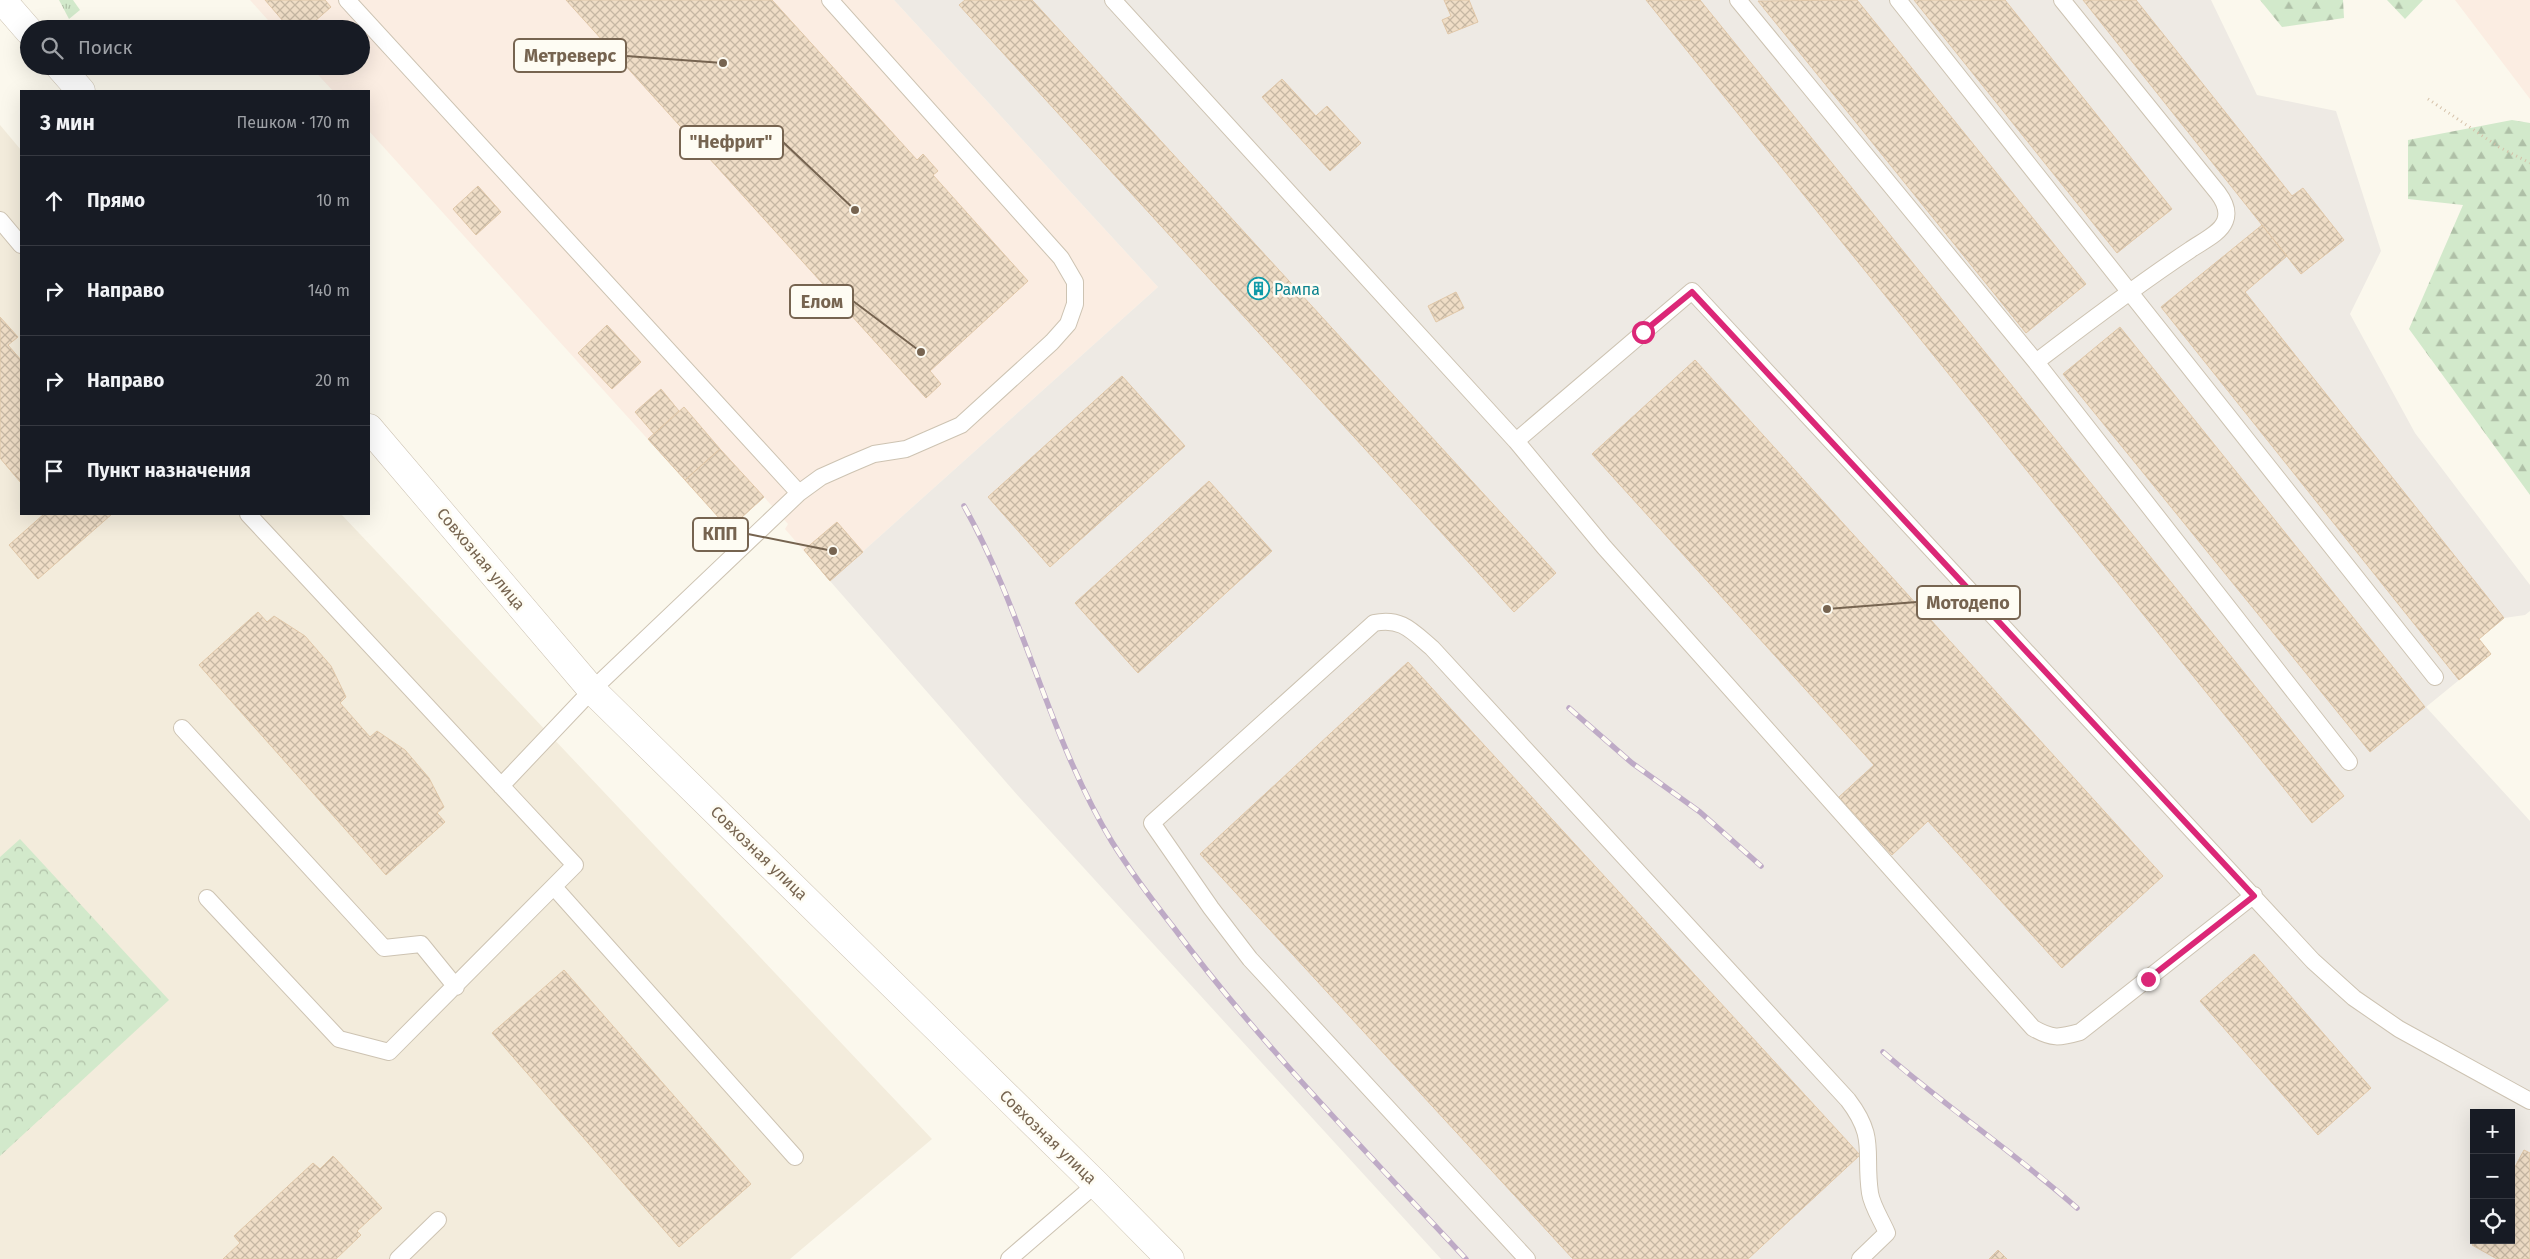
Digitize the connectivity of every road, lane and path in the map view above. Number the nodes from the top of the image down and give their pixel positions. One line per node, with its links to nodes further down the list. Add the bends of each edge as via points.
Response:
1 (2, 0): 9 (street)
2 (347, 0): 8 (lane)
3 (830, 0): 21 (lane, via 1062,258 1075,282 1075,304 1068,324 1052,342 961,425 906,449 874,454 821,477)
4 (1113, 0): 20 (lane)
5 (1738, 0): 18 (lane)
6 (1898, 0): 17 (lane)
7 (2062, 0): 17 (lane, via 2218,193 2225,206 2225,221 2213,234)
8 (365, 20)
9 (20, 21)
10 (370, 25): 21 (lane)
11 (67, 75): 12 (street)
12 (80, 90)
13 (2428, 100): 14 (path, via 2499,147)
14 (2530, 162)
15 (0, 220): 16 (lane)
16 (20, 244)
17 (2128, 292): 18 (lane); 23 (lane)
18 (2036, 362): 26 (lane)
19 (370, 429): 24 (street, Совхозная улица)
20 (1516, 441): 29 (lane, via 1604,547 2033,1028 2047,1037 2080,1032); 29 (lane, via 1692,292)
21 (799, 493): 24 (lane)
22 (249, 515): 27 (lane)
23 (2435, 677)
24 (592, 690): 27 (lane); 34 (street, Совхозная улица)
25 (182, 728): 31 (lane, via 384,948 422,944)
26 (2349, 762)
27 (501, 786): 28 (lane, via 575,864)
28 (554, 887): 31 (lane); 33 (lane)
29 (2254, 896): 32 (lane, via 2313,961 2354,998 2399,1029)
30 (207, 898): 31 (lane, via 339,1039 389,1052)
31 (456, 987)
32 (2530, 1101)
33 (795, 1157)
34 (1096, 1184): 37 (lane); 38 (street, Совхозная улица)
35 (438, 1220): 36 (lane)
36 (398, 1259)
37 (1009, 1259)
38 (1170, 1259)
39 (1527, 1259): 40 (lane, via 1250,959 1152,823 1374,623 1389,620 1409,628 1432,648 1862,1118 1868,1141 1870,1195 1887,1233)
40 (1860, 1259)

